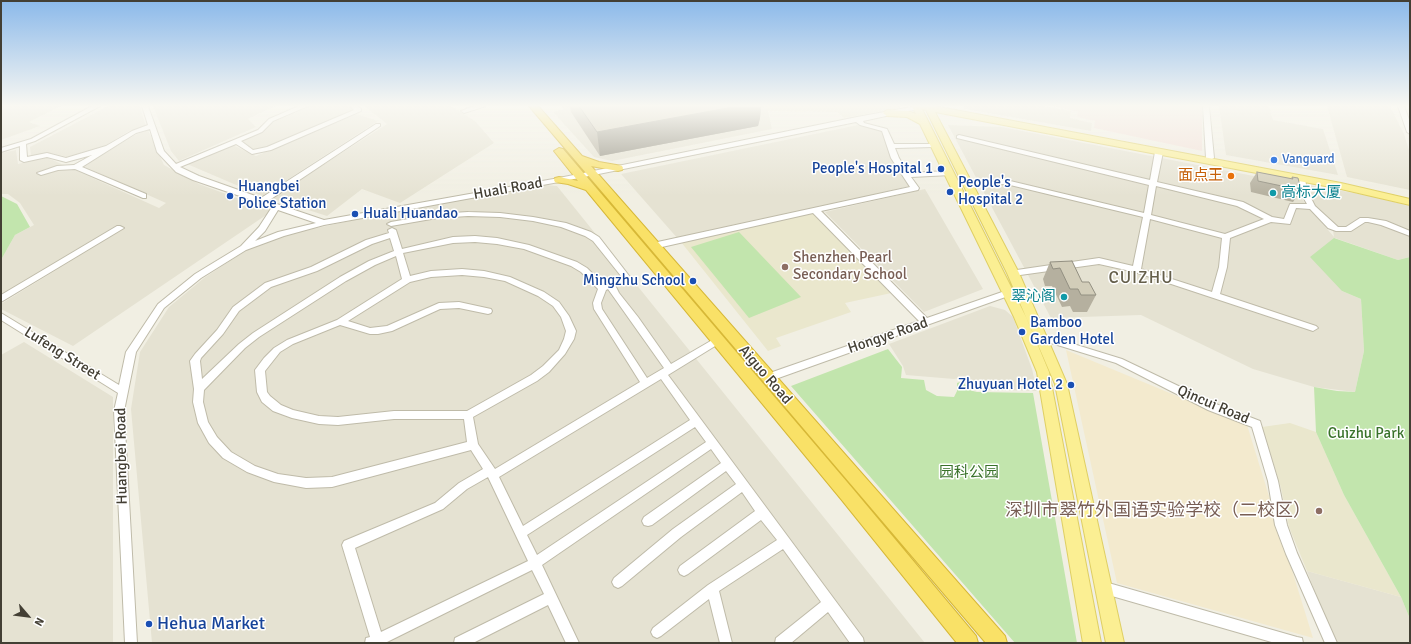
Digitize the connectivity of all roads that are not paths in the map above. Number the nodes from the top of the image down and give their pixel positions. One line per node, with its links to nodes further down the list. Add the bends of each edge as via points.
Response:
1 (38, 136): 18 (street)
2 (127, 136): 21 (street)
3 (156, 136): 28 (street, Huali Road, via 164,156)
4 (248, 136): 17 (street)
5 (299, 136): 17 (street, via 269,149 252,152)
6 (361, 136): 41 (street)
7 (547, 136): 25 (highway, Aiguo Road)
8 (558, 136): 24 (highway, Aiguo Road)
9 (774, 136): 29 (street, Huali Road)
10 (887, 136): 20 (street)
11 (931, 136): 19 (main road)
12 (944, 136): 59 (main road)
13 (1076, 136): 23 (main road)
14 (1087, 136): 26 (main road)
15 (1208, 136): 26 (street)
16 (959, 137): 37 (street)
17 (236, 141): 28 (street)
18 (23, 144): 21 (street, via 24,160 47,155 66,160); 22 (street)
19 (935, 145): 20 (street); 31 (main road)
20 (891, 146): 33 (street, via 895,158)
21 (106, 148): 27 (street)
22 (1, 150)
23 (1159, 152): 34 (main road); 37 (street)
24 (576, 157): 29 (highway, via 597,165); 32 (highway, Aiguo Road)
25 (565, 158): 32 (highway, Aiguo Road); 35 (highway, via 562,170)
26 (1210, 158): 40 (main road)
27 (76, 167): 30 (street, via 57,168); 39 (street)
28 (175, 167): 41 (street, Huali Road, via 196,178)
29 (618, 168): 32 (street, Huali Road); 38 (highway, via 608,175)
30 (41, 173)
31 (948, 173): 33 (street); 62 (main road)
32 (585, 175): 35 (street, Huali Road); 38 (highway, Aiguo Road)
33 (907, 175): 45 (street, via 915,188)
34 (1302, 179): 42 (main road); 43 (street, via 1303,190)
35 (555, 181): 38 (highway, via 569,181); 46 (street, Huali Road)
36 (982, 183): 47 (street, via 1006,182)
37 (1153, 184): 47 (street); 48 (street, via 1240,204)
38 (597, 189): 55 (highway, Aiguo Road); 71 (highway, Aiguo Road)
39 (143, 196)
40 (1410, 197)
41 (261, 202): 44 (street, Huali Road)
42 (1410, 202)
43 (1312, 206): 48 (street, via 1294,206 1287,222); 53 (street, via 1336,228 1348,229 1363,220 1368,220)
44 (276, 207): 49 (street, Huali Road); 56 (street, Huangbei Road, via 262,229)
45 (816, 210): 55 (street); 68 (street)
46 (388, 211): 49 (street, Huali Road); 50 (street)
47 (1147, 216): 54 (street); 58 (street)
48 (1270, 219): 54 (street)
49 (324, 223): 56 (street, Huangbei Road, via 281,234)
50 (391, 224): 52 (street); 61 (street, via 437,216 468,214 500,215 563,225 596,239 626,277)
51 (120, 228): 64 (street)
52 (393, 234): 57 (street); 75 (street, via 364,244 314,269 268,285 236,309 195,361)
53 (1410, 234)
54 (1226, 237): 63 (street)
55 (653, 246): 73 (highway, Aiguo Road)
56 (243, 248): 76 (street, Huangbei Road, via 198,276 161,306 131,352)
57 (398, 252): 60 (street); 61 (street, via 453,240 497,241 532,248 574,264); 75 (street, via 343,279 256,335)
58 (1137, 270): 59 (street, via 1099,261); 63 (street)
59 (1013, 273): 70 (main road)
60 (407, 280): 67 (street); 77 (street, via 431,274 462,272 507,279 541,294 556,304 565,316 571,331 569,340 546,369)
61 (606, 286): 72 (street, via 635,319); 74 (street, via 597,303 598,309)
62 (1008, 293): 68 (street, Hongye Road); 105 (main road, via 1043,372)
63 (1216, 295): 69 (street)
64 (1, 299)
65 (488, 311): 67 (street, via 459,305 439,306 378,331)
66 (1, 316): 76 (street, Lufeng Street)
67 (340, 322): 77 (street, via 290,342 267,360 260,370 262,392 266,399 277,408 292,414 319,420 338,421 394,415)
68 (925, 322): 73 (street, Hongye Road)
69 (1313, 328)
70 (1041, 338): 91 (main road, via 1061,384); 108 (street, Qincui Road, via 1056,340 1119,361 1212,407 1256,424 1274,481 1281,525)
71 (717, 341): 72 (street); 103 (highway, Aiguo Road)
72 (666, 372): 74 (street); 78 (street)
73 (767, 378): 104 (highway, Aiguo Road)
74 (646, 384): 82 (street)
75 (199, 389): 80 (street, via 198,402 203,422 213,440 227,456 278,479 306,483 332,482)
76 (123, 392): 97 (street, Huangbei Road, via 119,411 122,507)
77 (468, 415): 80 (street)
78 (696, 421): 79 (street); 86 (street)
79 (712, 443): 81 (street); 88 (street)
80 (473, 445): 82 (street)
81 (727, 464): 83 (street); 85 (street)
82 (492, 472): 86 (street); 96 (street, via 463,486 439,506 348,545)
83 (743, 485): 84 (street); 90 (street, via 677,533)
84 (763, 512): 87 (street); 89 (street)
85 (648, 521)
86 (521, 533): 88 (street)
87 (784, 542): 92 (street); 94 (street)
88 (535, 563): 93 (street); 96 (street)
89 (684, 570)
90 (618, 582)
91 (1105, 588): 106 (main road); 107 (street)
92 (712, 589): 95 (street); 100 (street)
93 (551, 597): 98 (street); 99 (street)
94 (829, 603): 101 (street); 102 (street)
95 (657, 632)
96 (375, 642)
97 (131, 643)
98 (460, 643)
99 (573, 643)
100 (726, 643)
101 (781, 643)
102 (858, 643)
103 (969, 643)
104 (998, 643)
105 (1092, 643)
106 (1115, 643)
107 (1297, 643)
108 (1331, 643)

